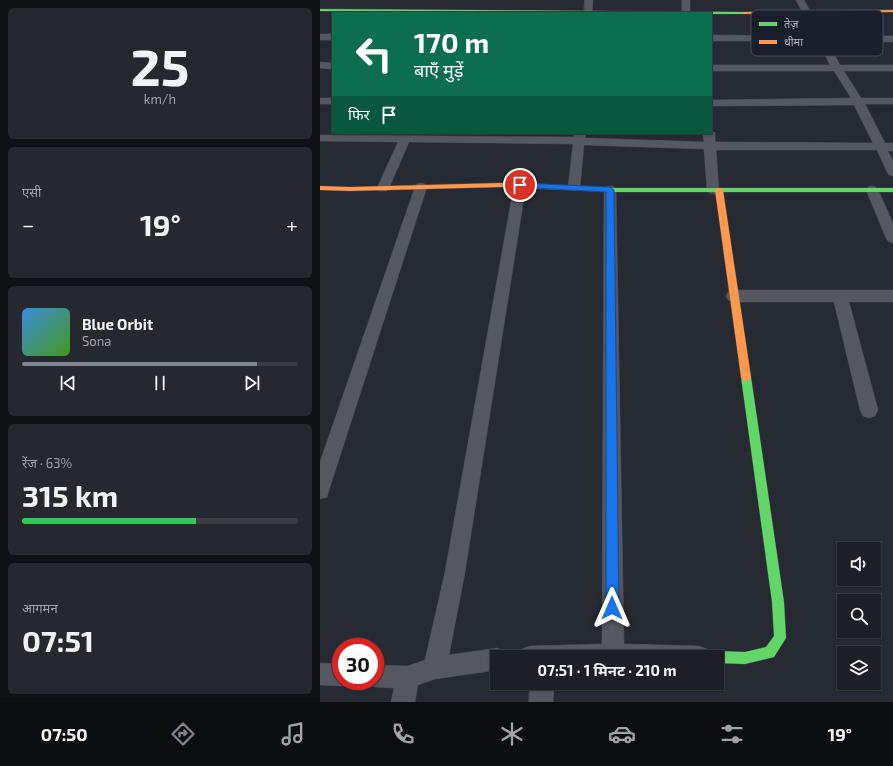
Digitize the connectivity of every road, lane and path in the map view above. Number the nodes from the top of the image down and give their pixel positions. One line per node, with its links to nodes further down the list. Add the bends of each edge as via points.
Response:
1 (589, 0): 8 (street)
2 (686, 0): 9 (street)
3 (800, 0): 5 (street)
4 (320, 10): 8 (street)
5 (806, 10)
6 (883, 11): 7 (street)
7 (893, 11)
8 (588, 12): 9 (street)
9 (686, 12)
10 (712, 12): 11 (street)
11 (751, 13)
12 (320, 37): 13 (street)
13 (332, 37)
14 (712, 38): 15 (street)
15 (751, 38)
16 (883, 39): 17 (street)
17 (893, 39)
18 (830, 56): 21 (street)
19 (320, 65): 20 (street)
20 (332, 66)
21 (836, 67): 22 (street); 23 (street); 26 (street)
22 (712, 68)
23 (893, 68)
24 (320, 101): 25 (street)
25 (332, 101)
26 (858, 101): 27 (street); 28 (street); 34 (street)
27 (893, 102)
28 (712, 103)
29 (709, 134): 33 (street)
30 (580, 137): 32 (street); 33 (street); 41 (street)
31 (320, 138): 32 (street)
32 (405, 139): 40 (street)
33 (711, 146): 34 (street); 43 (street)
34 (881, 147): 35 (street); 36 (street)
35 (893, 147)
36 (893, 172)
37 (520, 185): 38 (street); 41 (street); 55 (street, via 455,572)
38 (421, 186): 40 (street); 51 (street)
39 (320, 188): 40 (street)
40 (383, 188)
41 (574, 188): 42 (street)
42 (610, 190): 43 (street); 52 (street)
43 (716, 190): 44 (street); 47 (street)
44 (872, 190): 45 (street); 46 (street)
45 (893, 190)
46 (893, 238)
47 (733, 296): 48 (street); 53 (street, via 778,602 780,638 770,653 745,658)
48 (840, 296): 49 (street); 50 (street)
49 (893, 296)
50 (869, 410)
51 (321, 481)
52 (613, 650)
53 (724, 658)
54 (490, 660): 55 (street)
55 (434, 668): 59 (street)
56 (320, 674): 57 (street)
57 (332, 675)
58 (384, 676): 59 (street)
59 (408, 677): 61 (street)
60 (542, 690): 62 (street)
61 (403, 702)
62 (542, 702)

